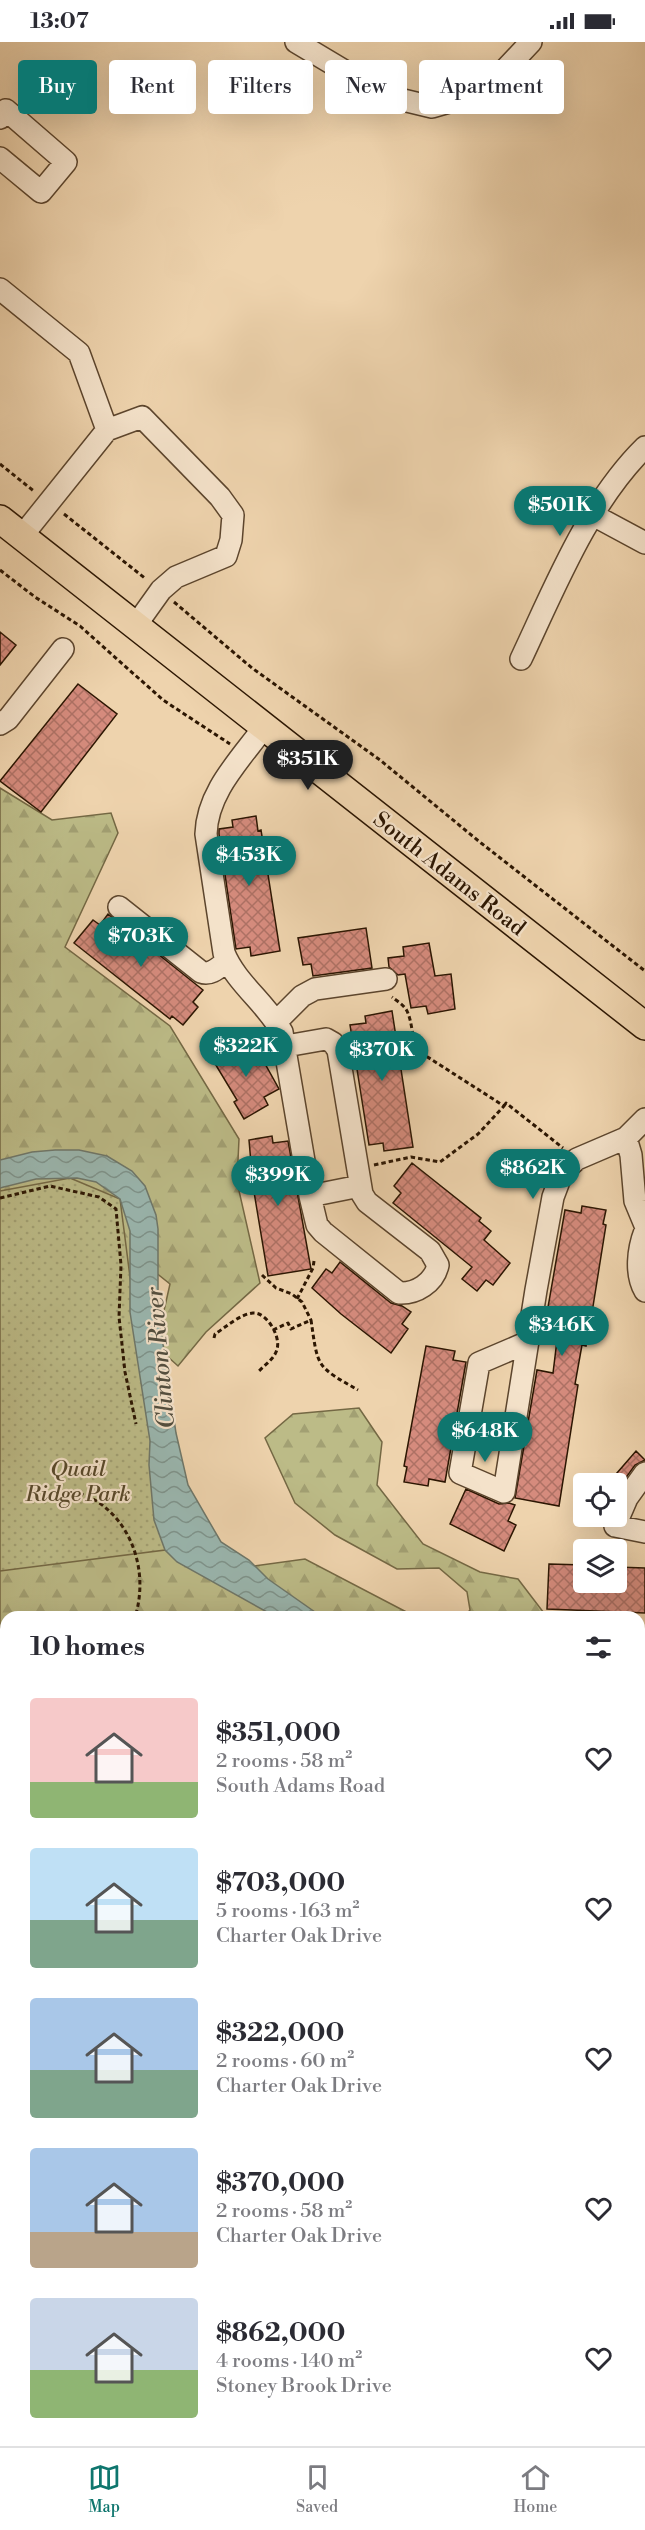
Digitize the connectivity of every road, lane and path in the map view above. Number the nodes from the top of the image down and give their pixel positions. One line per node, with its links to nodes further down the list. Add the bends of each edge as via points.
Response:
1 (296, 42): 2 (street, via 368,85 432,107 484,92)
2 (531, 42)
3 (0, 118): 4 (street, via 6,110 66,162 41,192)
4 (0, 158)
5 (0, 289): 6 (street, via 79,353)
6 (107, 430): 9 (street); 15 (street, via 142,417 233,514 226,556 176,577)
7 (645, 447): 10 (street, via 613,482)
8 (0, 464): 9 (path)
9 (49, 502): 12 (street); 15 (path)
10 (593, 515): 13 (street); 18 (street)
11 (0, 519): 12 (main road, South Adams Road)
12 (22, 537): 16 (main road, South Adams Road)
13 (645, 543)
14 (0, 570): 21 (path, via 80,626 163,700)
15 (161, 590): 16 (street); 24 (path, via 252,669 380,760)
16 (135, 626): 20 (main road, South Adams Road)
17 (63, 649): 19 (street)
18 (521, 659)
19 (0, 724)
20 (264, 727): 21 (street); 27 (main road, South Adams Road)
21 (244, 754): 23 (street, via 213,800 206,820)
22 (118, 907): 23 (street, via 201,972 212,972)
23 (227, 961): 26 (street)
24 (645, 971)
25 (379, 980): 26 (street, via 315,989 302,996); 29 (path, via 406,1009 418,1048)
26 (276, 1022): 28 (street)
27 (645, 1026)
28 (286, 1046): 34 (street, via 326,1039 338,1050); 35 (street)
29 (504, 1106): 32 (path, via 506,1103); 33 (path, via 478,1134 440,1162 411,1157)
30 (645, 1119): 31 (street)
31 (626, 1138): 32 (street); 37 (street, via 635,1201)
32 (577, 1159): 46 (street, via 563,1175 554,1197)
33 (368, 1166)
34 (360, 1186): 35 (street); 35 (street, via 367,1202 435,1258 436,1273 419,1289 399,1293 322,1232)
35 (310, 1196)
36 (0, 1198): 49 (path, via 50,1186 99,1197 116,1209 121,1265 119,1317)
37 (645, 1225)
38 (645, 1231): 41 (street, via 639,1251 640,1280)
39 (314, 1261): 42 (path)
40 (262, 1275): 42 (path)
41 (645, 1291)
42 (297, 1299): 43 (path)
43 (311, 1320): 44 (path, via 291,1329 288,1323); 48 (path, via 321,1367)
44 (273, 1330): 45 (path, via 259,1313 251,1313); 47 (path, via 278,1347 274,1357)
45 (214, 1338)
46 (528, 1342): 46 (street, via 524,1365 504,1492 460,1473 479,1363)
47 (259, 1371)
48 (358, 1390)
49 (136, 1424)
50 (645, 1473): 52 (street, via 627,1498 615,1526)
51 (72, 1491): 53 (path, via 98,1502 123,1527 134,1545 139,1572)
52 (645, 1532)
53 (137, 1611)

